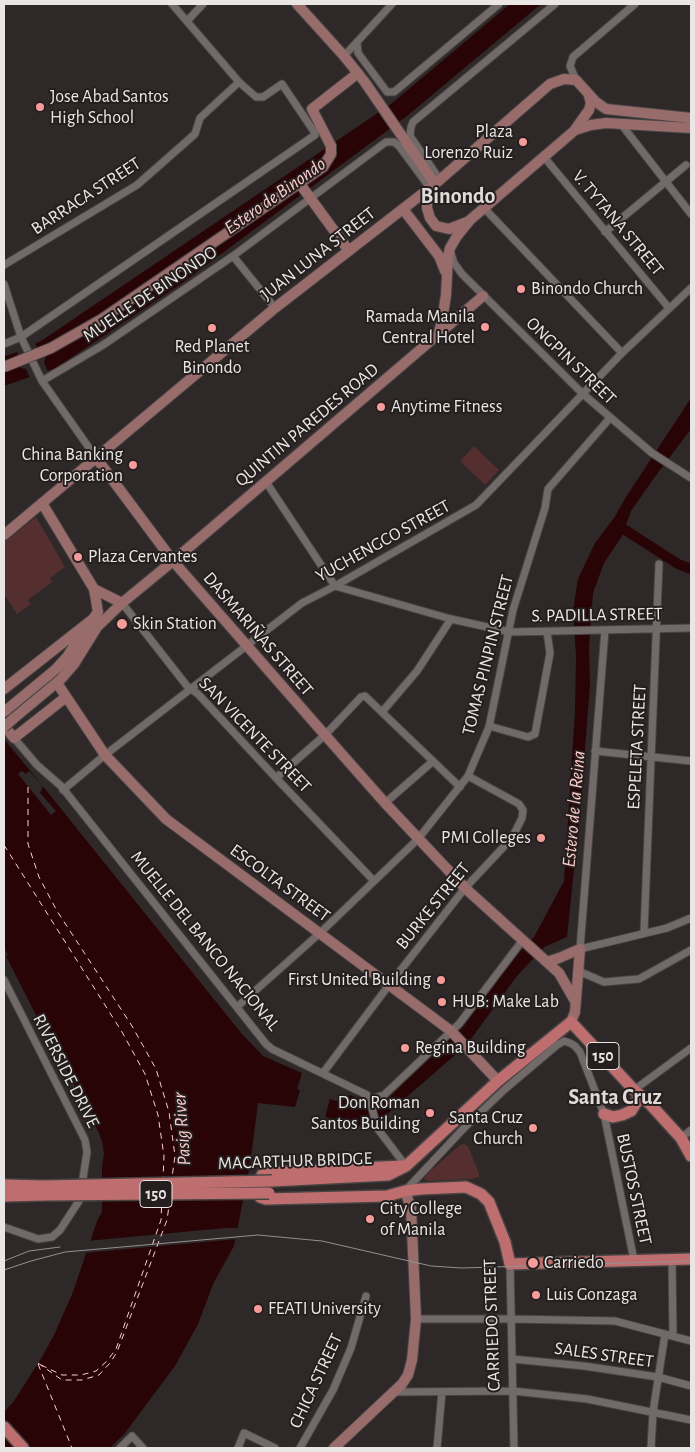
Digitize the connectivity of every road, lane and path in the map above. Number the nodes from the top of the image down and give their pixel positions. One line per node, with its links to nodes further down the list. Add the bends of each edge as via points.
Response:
1 (172, 4): 8 (street)
2 (203, 4): 8 (street)
3 (297, 4): 10 (street)
4 (392, 4): 9 (street)
5 (499, 4): 9 (street, via 394,92 387,92 358,53)
6 (555, 4): 24 (street, via 413,122 410,136 436,174)
7 (635, 4): 12 (street, via 573,57 570,66)
8 (188, 20): 13 (street)
9 (357, 42): 10 (street)
10 (344, 56): 11 (street)
11 (358, 73): 15 (street); 24 (street)
12 (576, 80): 14 (street); 24 (street, JUAN LUNA STREET, via 564,78 550,84)
13 (239, 82): 15 (street, via 258,98 282,84); 34 (street, BARRACA STREET, via 200,118 195,134 131,189)
14 (589, 96): 16 (street, via 606,109); 19 (street, via 589,110)
15 (308, 113): 23 (street, via 324,133 331,146 331,154 323,168); 42 (street, via 314,137)
16 (691, 118)
17 (621, 124): 18 (street); 19 (street, via 594,124); 22 (street)
18 (691, 128)
19 (574, 131): 20 (street)
20 (544, 157): 26 (street); 30 (street, V. TYTANA STREET)
21 (686, 165): 22 (street)
22 (666, 182): 28 (street); 30 (street)
23 (300, 184): 25 (street); 45 (street, bridge, via 102,319 51,348)
24 (433, 186): 25 (street, MUELLE DE BINONDO, via 399,146 386,142); 27 (street, JUAN LUNA STREET); 29 (street, via 427,208 436,226 449,228)
25 (308, 196): 32 (street); 33 (street, MUELLE DE BINONDO)
26 (484, 208): 29 (street); 44 (street)
27 (403, 209): 32 (street, JUAN LUNA STREET); 35 (street, via 439,256)
28 (691, 214)
29 (470, 220): 31 (street)
30 (605, 232): 40 (street, V. TYTANA STREET)
31 (450, 248): 35 (street); 38 (street, ONGPIN STREET, via 458,269)
32 (349, 250): 39 (street, JUAN LUNA STREET)
33 (233, 256): 39 (street); 46 (street, MUELLE DE BINONDO, via 103,345)
34 (4, 265)
35 (446, 277): 41 (street, via 444,310)
36 (4, 284): 42 (street, DASMARIÑAS STREET)
37 (691, 288): 40 (street, YUCHENGCO STREET)
38 (483, 296): 41 (street, QUINTIN PAREDES ROAD); 47 (street, ONGPIN STREET)
39 (275, 308): 49 (street, JUAN LUNA STREET)
40 (668, 308): 44 (street, YUCHENGCO STREET)
41 (438, 333): 51 (street, QUINTIN PAREDES ROAD)
42 (20, 337): 43 (street); 46 (street, DASMARIÑAS STREET)
43 (4, 344)
44 (622, 353): 47 (street, YUCHENGCO STREET)
45 (4, 366)
46 (41, 378): 49 (street, DASMARIÑAS STREET)
47 (583, 394): 48 (street, ONGPIN STREET); 56 (street, YUCHENGCO STREET, via 476,505)
48 (610, 418): 50 (street, ONGPIN STREET, via 652,453); 64 (street, TOMAS PINPIN STREET, via 548,489 513,610)
49 (97, 459): 52 (street, JUAN LUNA STREET); 54 (street, DASMARIÑAS STREET)
50 (691, 478)
51 (266, 482): 54 (street, QUINTIN PAREDES ROAD); 56 (street)
52 (42, 503): 53 (street, JUAN LUNA STREET); 57 (street)
53 (4, 535)
54 (173, 561): 58 (street, QUINTIN PAREDES ROAD); 66 (street, DASMARIÑAS STREET)
55 (659, 564): 62 (street, ESPELETA STREET)
56 (335, 586): 59 (street, S. PADILLA STREET); 66 (street, YUCHENGCO STREET, via 302,603)
57 (94, 589): 58 (street); 60 (street, via 98,612)
58 (122, 603): 67 (street, QUINTIN PAREDES ROAD, via 97,627); 69 (street, SAN VICENTE STREET)
59 (451, 618): 64 (street, S. PADILLA STREET); 72 (street, via 418,671)
60 (89, 622): 68 (street); 71 (street, via 56,669)
61 (691, 628): 62 (street, S. PADILLA STREET)
62 (657, 629): 63 (street, S. PADILLA STREET); 78 (street, ESPELETA STREET)
63 (604, 630): 65 (street, S. PADILLA STREET); 76 (street)
64 (510, 632): 65 (street, S. PADILLA STREET); 73 (street, TOMAS PINPIN STREET)
65 (547, 632): 73 (street, via 550,653 535,734 528,737)
66 (246, 645): 69 (street, YUCHENGCO STREET); 75 (street, DASMARIÑAS STREET)
67 (57, 683): 70 (street, ESCOLTA STREET); 74 (street, QUINTIN PAREDES ROAD, bridge, via 13,719)
68 (4, 689)
69 (191, 689): 77 (street, YUCHENGCO STREET); 82 (street, SAN VICENTE STREET)
70 (66, 697): 74 (street); 77 (street, ESCOLTA STREET)
71 (5, 711)
72 (382, 712): 75 (street, via 369,698 361,697); 80 (street)
73 (489, 726): 81 (street, TOMAS PINPIN STREET)
74 (9, 733): 84 (street, MUELLE DEL BANCO NACIONAL)
75 (325, 735): 82 (street); 85 (street, DASMARIÑAS STREET)
76 (595, 751): 78 (street); 93 (street)
77 (105, 754): 84 (street, YUCHENGCO STREET); 91 (street, ESCOLTA STREET, via 166,818)
78 (652, 756): 79 (street); 90 (street, ESPELETA STREET)
79 (691, 761)
80 (432, 762): 83 (street); 85 (street)
81 (468, 776): 83 (street, TOMAS PINPIN STREET); 88 (street, BURKE STREET, via 523,810 512,838)
82 (276, 778): 87 (street, SAN VICENTE STREET)
83 (460, 787): 86 (street, TOMAS PINPIN STREET)
84 (63, 790): 100 (street, MUELLE DEL BANCO NACIONAL)
85 (385, 803): 86 (street, DASMARIÑAS STREET)
86 (418, 839): 87 (street, TOMAS PINPIN STREET); 88 (street, DASMARIÑAS STREET)
87 (374, 881): 91 (street, TOMAS PINPIN STREET)
88 (465, 888): 92 (street, DASMARIÑAS STREET); 98 (street, BURKE STREET)
89 (691, 918): 90 (street, via 667,928)
90 (644, 932): 93 (street)
91 (320, 933): 98 (street, ESCOLTA STREET); 100 (street, TOMAS PINPIN STREET)
92 (524, 942): 95 (street, DASMARIÑAS STREET); 102 (street)
93 (580, 949): 95 (street); 96 (street)
94 (691, 950): 96 (street, via 639,979 604,982)
95 (547, 962): 99 (street, DASMARIÑAS STREET, via 559,973)
96 (578, 971): 99 (street)
97 (4, 980): 113 (street, RIVERSIDE DRIVE, via 85,1140 87,1152)
98 (389, 985): 102 (street, ESCOLTA STREET); 104 (street, BURKE STREET)
99 (575, 1001): 101 (street)
100 (236, 1006): 104 (street, MUELLE DEL BANCO NACIONAL, via 269,1047)
101 (571, 1022): 105 (main road, 150); 106 (main road, 150)
102 (453, 1033): 105 (street, ESCOLTA STREET); 107 (street, via 384,1095)
103 (691, 1048): 106 (street)
104 (323, 1073): 107 (street, MUELLE DEL BANCO NACIONAL, via 364,1094)
105 (502, 1085): 108 (street, BUSTOS STREET, via 564,1041 580,1052); 112 (main road, 150); 116 (street)
106 (636, 1092): 108 (main road, via 636,1103 631,1111 622,1116); 110 (main road, 150)
107 (370, 1101): 112 (street, via 377,1128)
108 (604, 1114): 121 (street, BUSTOS STREET)
109 (691, 1130): 110 (street)
110 (681, 1138): 111 (main road, 150)
111 (691, 1156)
112 (406, 1166): 115 (main road, MACARTHUR BRIDGE / 150, bridge, via 388,1175)
113 (83, 1178)
114 (4, 1185): 115 (main road, MACARTHUR BRIDGE / 150)
115 (44, 1190): 116 (main road, MACARTHUR BRIDGE / 150, bridge, via 265,1195); 117 (main road, MACARTHUR BRIDGE / 150)
116 (405, 1191): 123 (main road, CARRIEDO STREET / 150, via 466,1187 481,1194 489,1202); 126 (street, via 411,1208)
117 (4, 1196)
118 (79, 1201): 119 (street, via 52,1237 38,1239)
119 (4, 1227)
120 (691, 1259): 122 (main road)
121 (634, 1260): 122 (main road); 123 (main road)
122 (672, 1260): 128 (street)
123 (510, 1264): 125 (street, CARRIEDO STREET)
124 (366, 1296): 144 (street, CHICA STREET, via 351,1348 329,1397)
125 (511, 1319): 126 (street); 127 (street, via 615,1321); 130 (street, CARRIEDO STREET)
126 (416, 1320): 134 (street, via 408,1375)
127 (665, 1334): 128 (street); 131 (street)
128 (673, 1336): 129 (street)
129 (691, 1341)
130 (512, 1359): 131 (street, SALES STREET); 133 (street, CARRIEDO STREET)
131 (658, 1377): 132 (street, SALES STREET); 136 (street)
132 (691, 1386)
133 (513, 1391): 135 (street); 136 (street, via 588,1399); 147 (street, CARRIEDO STREET)
134 (394, 1392): 135 (street); 145 (street)
135 (442, 1392): 146 (street)
136 (653, 1412): 137 (street); 148 (street)
137 (691, 1420)
138 (4, 1427): 139 (main road)
139 (24, 1448)
140 (120, 1448): 141 (street, via 132,1436)
141 (143, 1448)
142 (238, 1448): 143 (street, via 244,1433)
143 (275, 1448)
144 (300, 1448)
145 (334, 1448)
146 (437, 1448)
147 (514, 1448)
148 (651, 1448)

